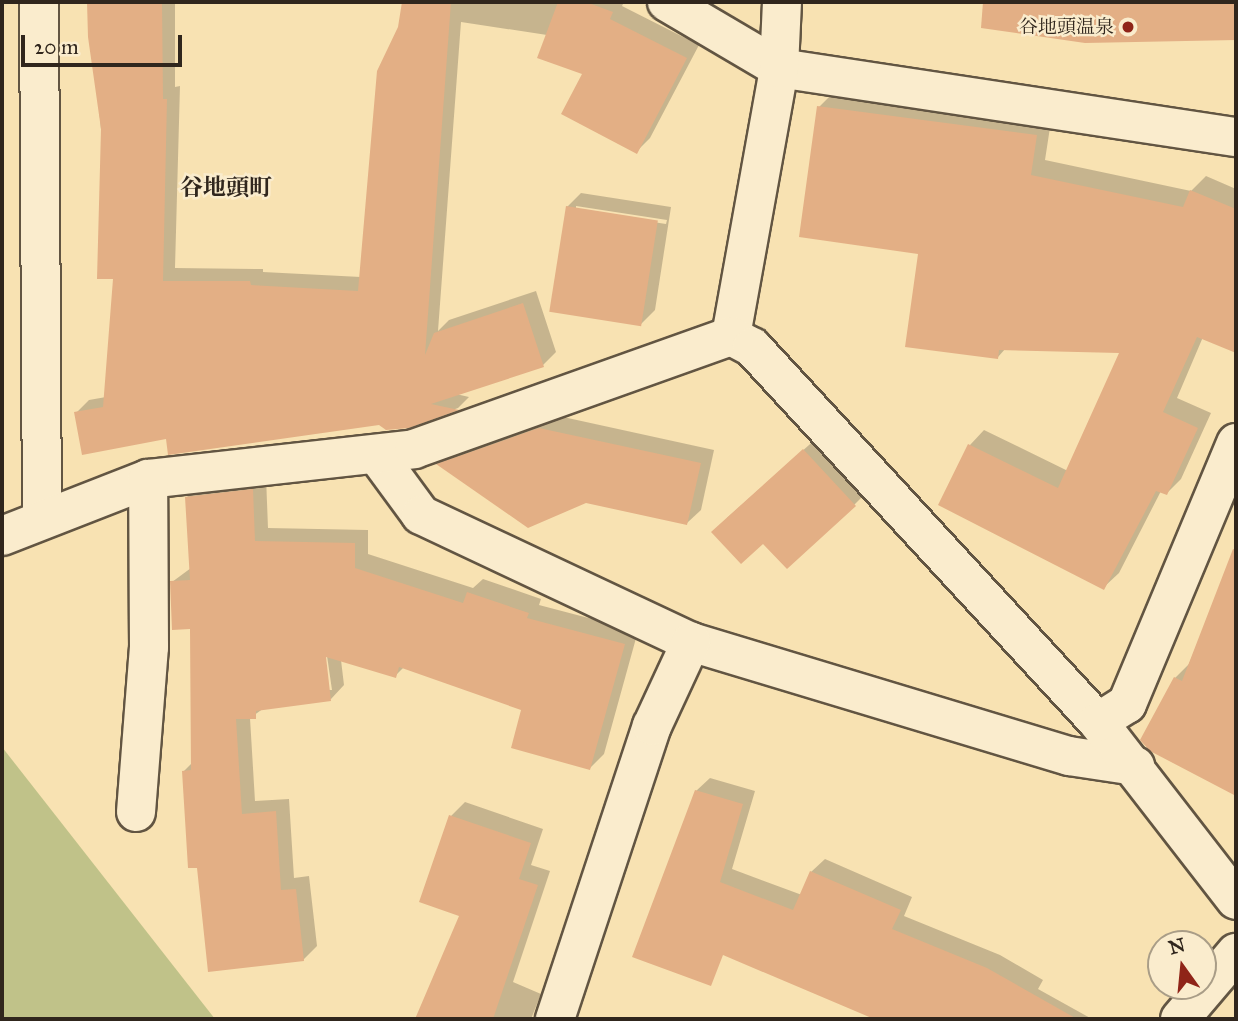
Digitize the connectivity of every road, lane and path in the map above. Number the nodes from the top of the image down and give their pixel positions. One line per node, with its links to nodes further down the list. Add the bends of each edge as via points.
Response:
1 (39, 2): 10 (street)
2 (667, 2): 4 (street)
3 (782, 2): 4 (street)
4 (779, 68): 5 (street); 6 (street)
5 (1236, 137)
6 (731, 336): 8 (street, via 414,449); 13 (street, via 752,347)
7 (1236, 443): 13 (street, via 1127,704)
8 (377, 455): 9 (street); 12 (street, via 421,515)
9 (148, 479): 10 (street); 15 (street, via 149,648)
10 (42, 519): 11 (street)
11 (2, 536)
12 (691, 642): 14 (street, via 1069,756); 18 (street, via 652,726)
13 (1098, 722): 14 (street)
14 (1135, 766): 16 (street)
15 (136, 812)
16 (1236, 900)
17 (1236, 953): 19 (street)
18 (555, 1019)
19 (1180, 1019)

